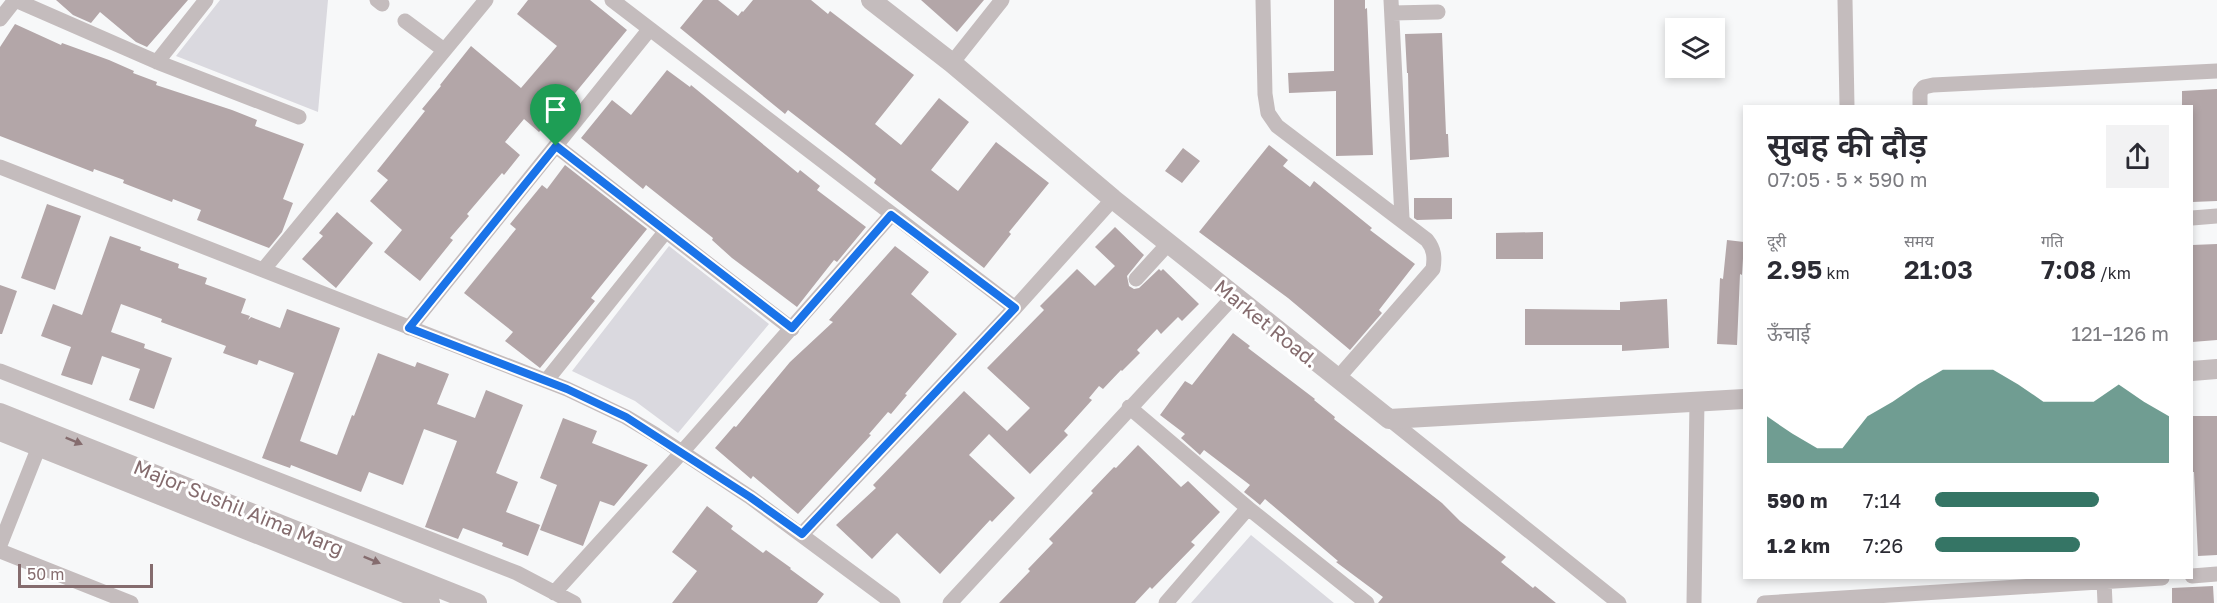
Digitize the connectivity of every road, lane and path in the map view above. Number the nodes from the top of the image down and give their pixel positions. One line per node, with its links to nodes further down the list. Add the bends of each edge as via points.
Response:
1 (206, 0): 14 (street)
2 (486, 0): 13 (street)
3 (612, 0): 12 (street)
4 (871, 0): 15 (street, Market Road.)
5 (1002, 0): 15 (street)
6 (1263, 0): 25 (street, via 1268,113 1277,126)
7 (1845, 0): 17 (street)
8 (1391, 7): 9 (street); 25 (street)
9 (1438, 12)
10 (0, 20): 14 (street, via 15,0)
11 (405, 21): 13 (street)
12 (649, 30): 20 (street); 23 (street)
13 (444, 50): 29 (street)
14 (157, 62): 19 (street)
15 (952, 63): 22 (street, Market Road.)
16 (2217, 72): 18 (street, via 1933,85 1920,92)
17 (1847, 105)
18 (1920, 105)
19 (299, 117)
20 (556, 146): 27 (street); 33 (street)
21 (0, 167): 29 (street)
22 (1113, 199): 28 (street, Market Road.); 32 (street)
23 (891, 215): 32 (street); 34 (street)
24 (2217, 216): 26 (street)
25 (1402, 218): 38 (street, via 1432,247 1433,269)
26 (2193, 218)
27 (666, 231): 34 (street); 39 (street)
28 (1168, 244): 30 (street); 31 (street, Market Road.)
29 (262, 270): 33 (street)
30 (1136, 279)
31 (1234, 296): 38 (street, Market Road.); 42 (street)
32 (1015, 308): 49 (street)
33 (409, 328): 39 (street)
34 (792, 328): 47 (street)
35 (2217, 369): 37 (street)
36 (0, 371): 56 (street, via 517,573)
37 (2193, 371)
38 (1337, 379): 44 (street, Market Road.)
39 (546, 381): 47 (street, via 626,417)
40 (1743, 399): 41 (street)
41 (1697, 401): 44 (street); 66 (street)
42 (1129, 407): 48 (street); 62 (street)
43 (0, 413): 46 (street, Major Sushil Aima Marg)
44 (1389, 419): 65 (street)
45 (0, 431): 46 (street, Major Sushil Aima Marg)
46 (42, 438): 50 (street); 58 (street, Major Sushil Aima Marg); 59 (street, Major Sushil Aima Marg, one-way to 59)
47 (682, 452): 49 (street); 56 (street)
48 (1248, 508): 63 (street); 64 (street)
49 (802, 534): 61 (street)
50 (0, 545)
51 (0, 551): 57 (street)
52 (2217, 574): 53 (street)
53 (2193, 576)
54 (2143, 579): 55 (street)
55 (2104, 581): 67 (street); 68 (street)
56 (554, 593): 60 (street)
57 (131, 603)
58 (430, 603)
59 (477, 603)
60 (574, 603)
61 (892, 603)
62 (951, 603)
63 (1166, 603)
64 (1367, 603)
65 (1619, 603)
66 (1694, 603)
67 (1764, 603)
68 (2105, 603)

